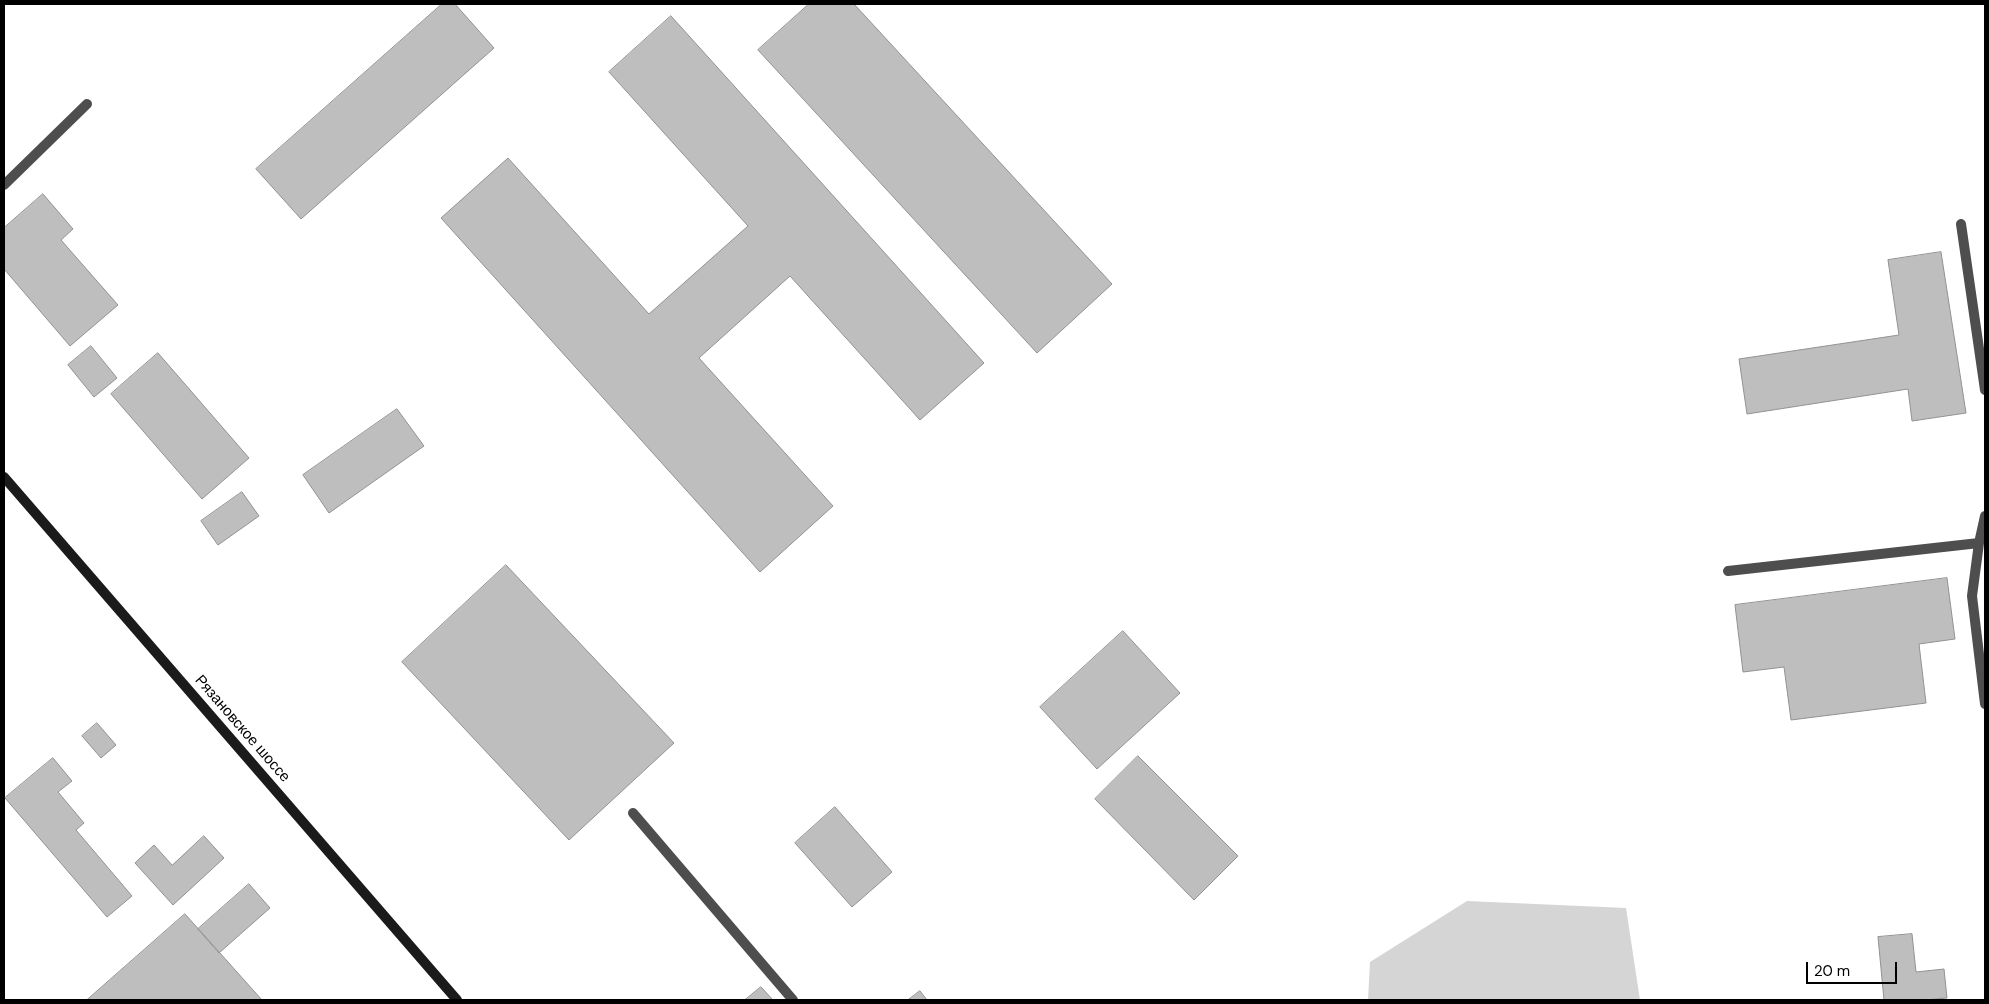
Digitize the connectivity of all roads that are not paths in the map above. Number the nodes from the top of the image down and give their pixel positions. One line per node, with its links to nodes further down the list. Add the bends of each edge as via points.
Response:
1 (87, 104): 2 (lane)
2 (4, 185)
3 (1961, 224): 4 (lane)
4 (1985, 390)
5 (4, 477): 11 (main road, Рязановское шоссе)
6 (1985, 516): 7 (lane)
7 (1979, 543): 8 (lane); 9 (lane, via 1972,596)
8 (1728, 571)
9 (1985, 704)
10 (633, 813): 12 (lane)
11 (457, 1000)
12 (793, 1000)

